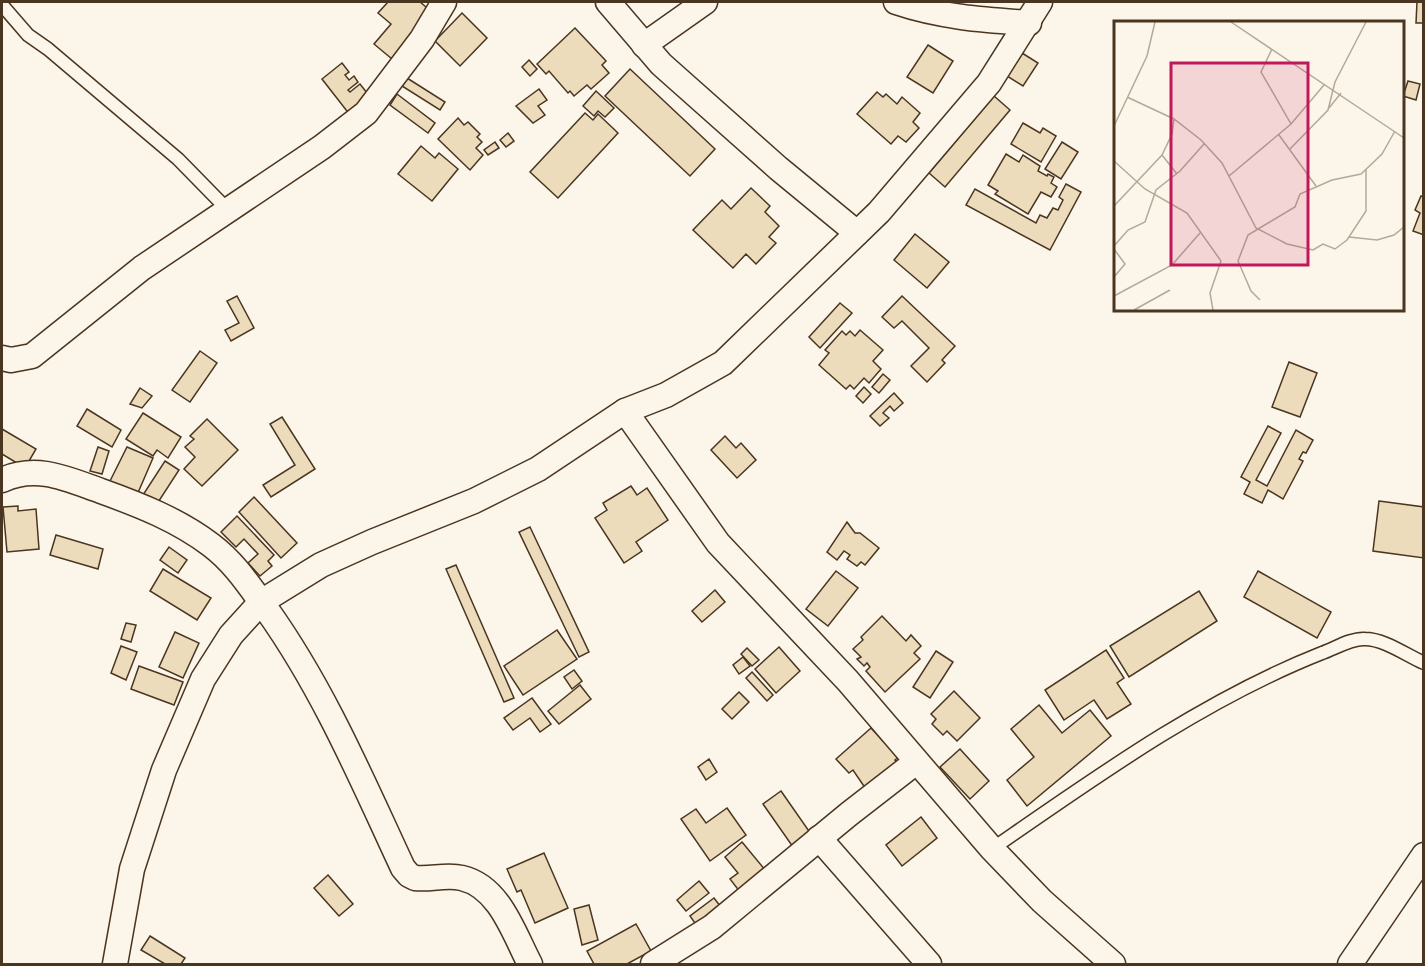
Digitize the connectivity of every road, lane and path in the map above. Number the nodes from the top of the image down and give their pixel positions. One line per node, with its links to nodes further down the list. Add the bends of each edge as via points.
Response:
1 (444, 2): 8 (street, via 422,39 366,113)
2 (608, 2): 7 (street)
3 (705, 2): 7 (street)
4 (896, 2): 6 (street, via 927,13 968,20)
5 (2, 5): 8 (lane, via 28,35 178,159)
6 (1035, 12): 9 (street, via 988,83)
7 (644, 45): 9 (street, via 778,168)
8 (228, 210): 10 (street, via 142,268 32,357)
9 (857, 233): 11 (street, via 723,363 666,395)
10 (2, 358)
11 (625, 411): 13 (street, via 538,468 474,501 321,565); 15 (street, via 718,543 792,619)
12 (2, 480): 13 (street, via 27,472 48,472 160,514 212,546 236,568)
13 (261, 602): 19 (street, via 231,635 203,679 164,770 132,869); 20 (street, via 296,652 340,732 403,868 415,878 462,878 482,886 502,910)
14 (1424, 663): 17 (lane, via 1363,638 1300,662 1225,699 1116,764)
15 (916, 762): 16 (street); 17 (street)
16 (819, 838): 21 (street, via 712,927); 22 (street)
17 (992, 849): 23 (street, via 1042,901)
18 (1424, 855): 24 (street)
19 (115, 964)
20 (530, 964)
21 (653, 964)
22 (929, 964)
23 (1113, 964)
24 (1350, 964)

